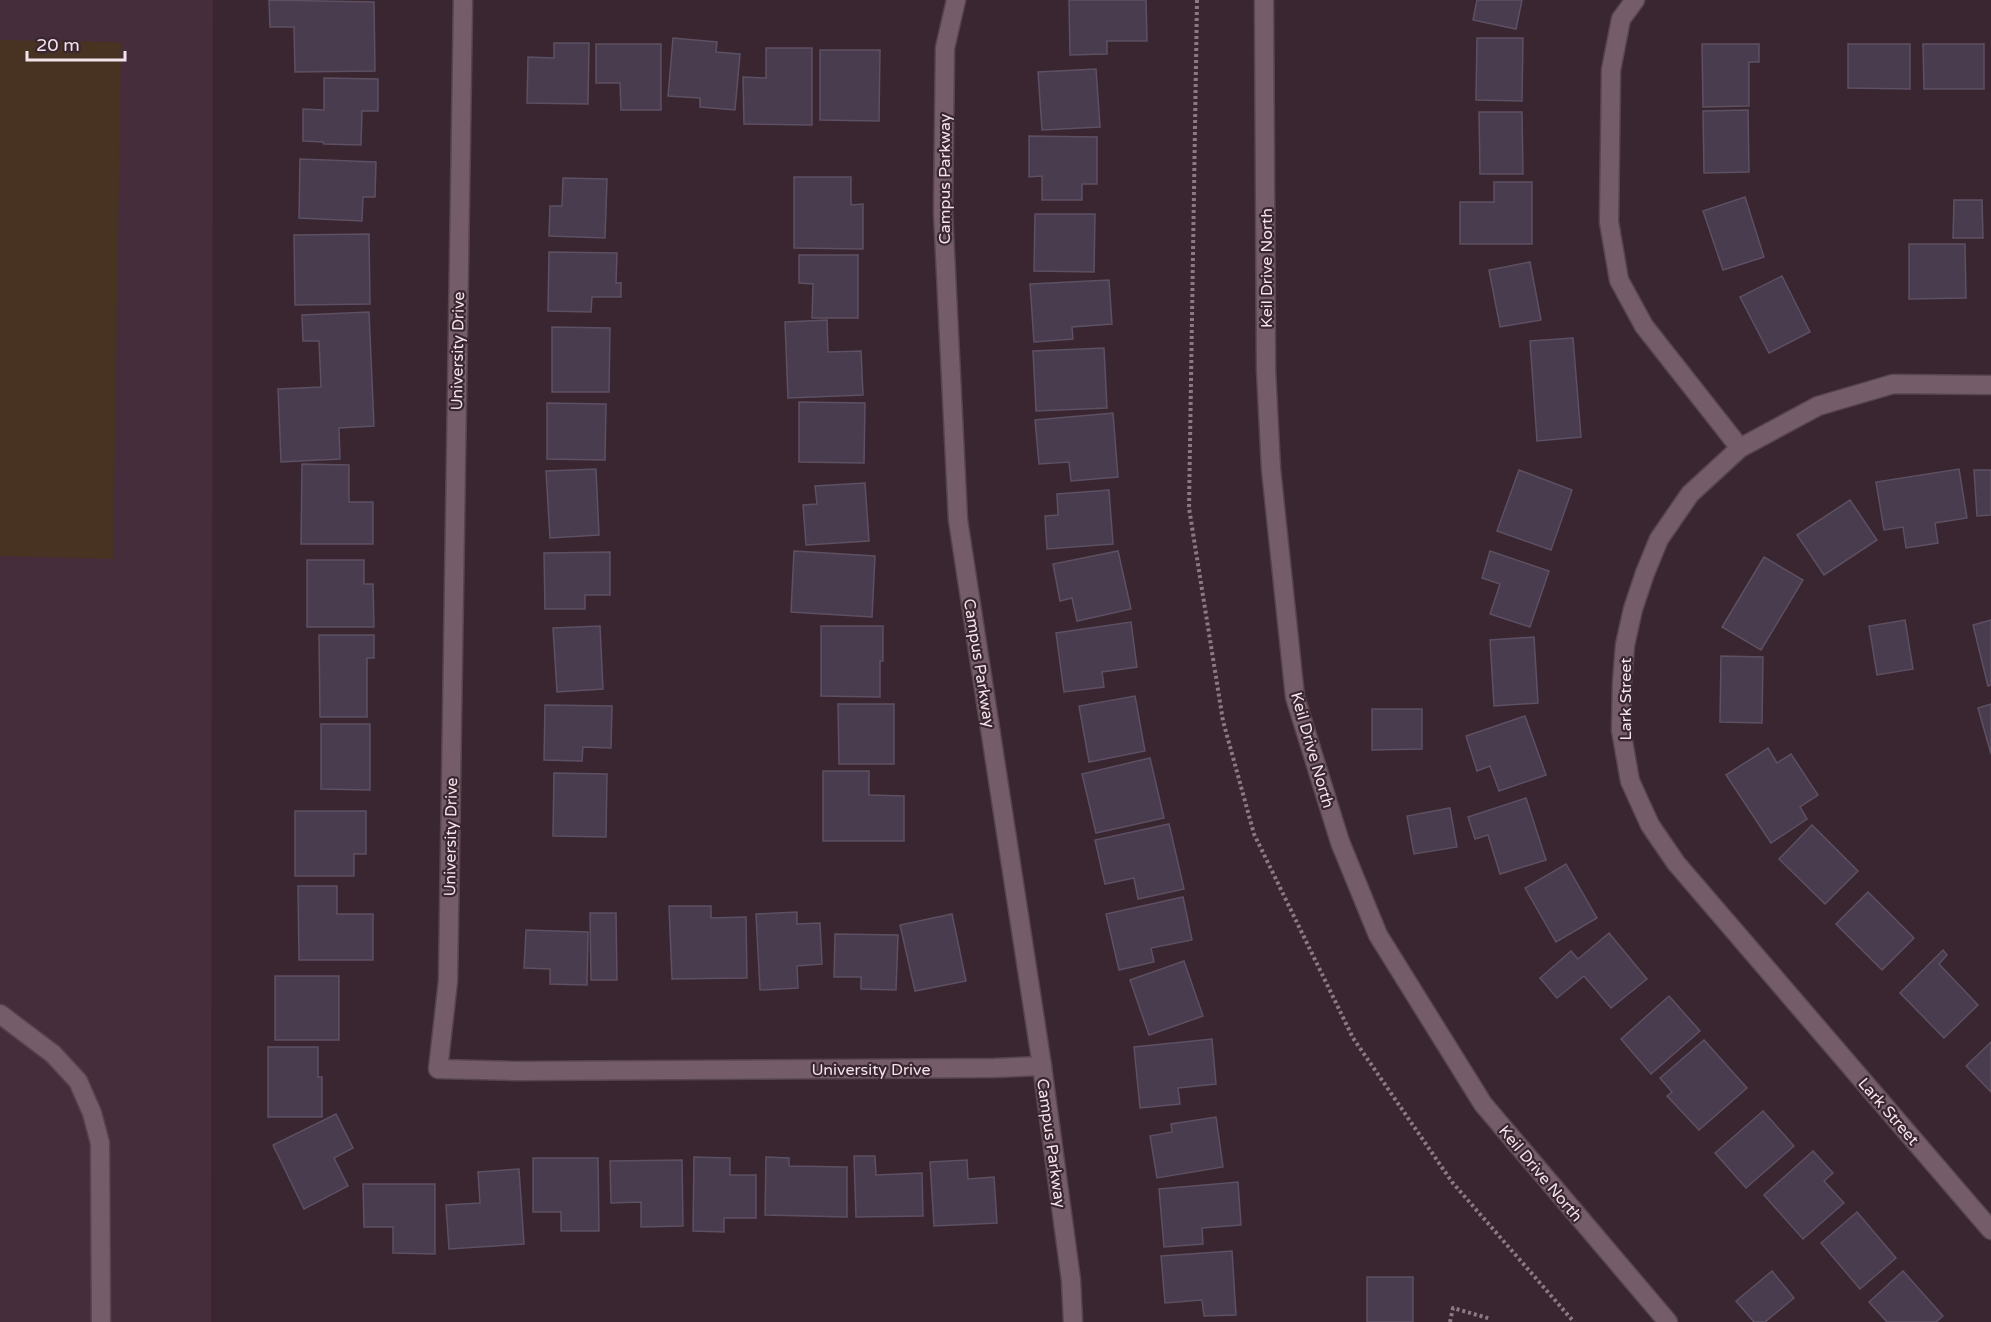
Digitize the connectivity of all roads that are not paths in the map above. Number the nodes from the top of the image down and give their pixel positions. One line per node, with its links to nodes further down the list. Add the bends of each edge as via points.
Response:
1 (463, 0): 8 (street, University Drive, via 448,981 438,1069)
2 (956, 0): 8 (street, Campus Parkway, via 945,48 943,212 958,520)
3 (1264, 0): 12 (street, Keil Drive North, via 1266,370 1271,469 1295,697 1340,842 1378,935 1483,1104)
4 (1635, 0): 6 (street, via 1621,19 1611,70 1609,222 1619,280 1644,326)
5 (1991, 385): 6 (street, Lark Street, via 1893,384 1818,406)
6 (1740, 448): 9 (street, Lark Street, via 1690,494 1659,539 1636,600 1625,645 1622,683 1622,730 1630,781 1650,825 1676,863)
7 (0, 1014): 10 (street, via 53,1054 78,1081 92,1113 100,1143)
8 (1042, 1066): 11 (street, Campus Parkway, via 1071,1280)
9 (1991, 1230)
10 (100, 1322)
11 (1073, 1322)
12 (1668, 1322)

